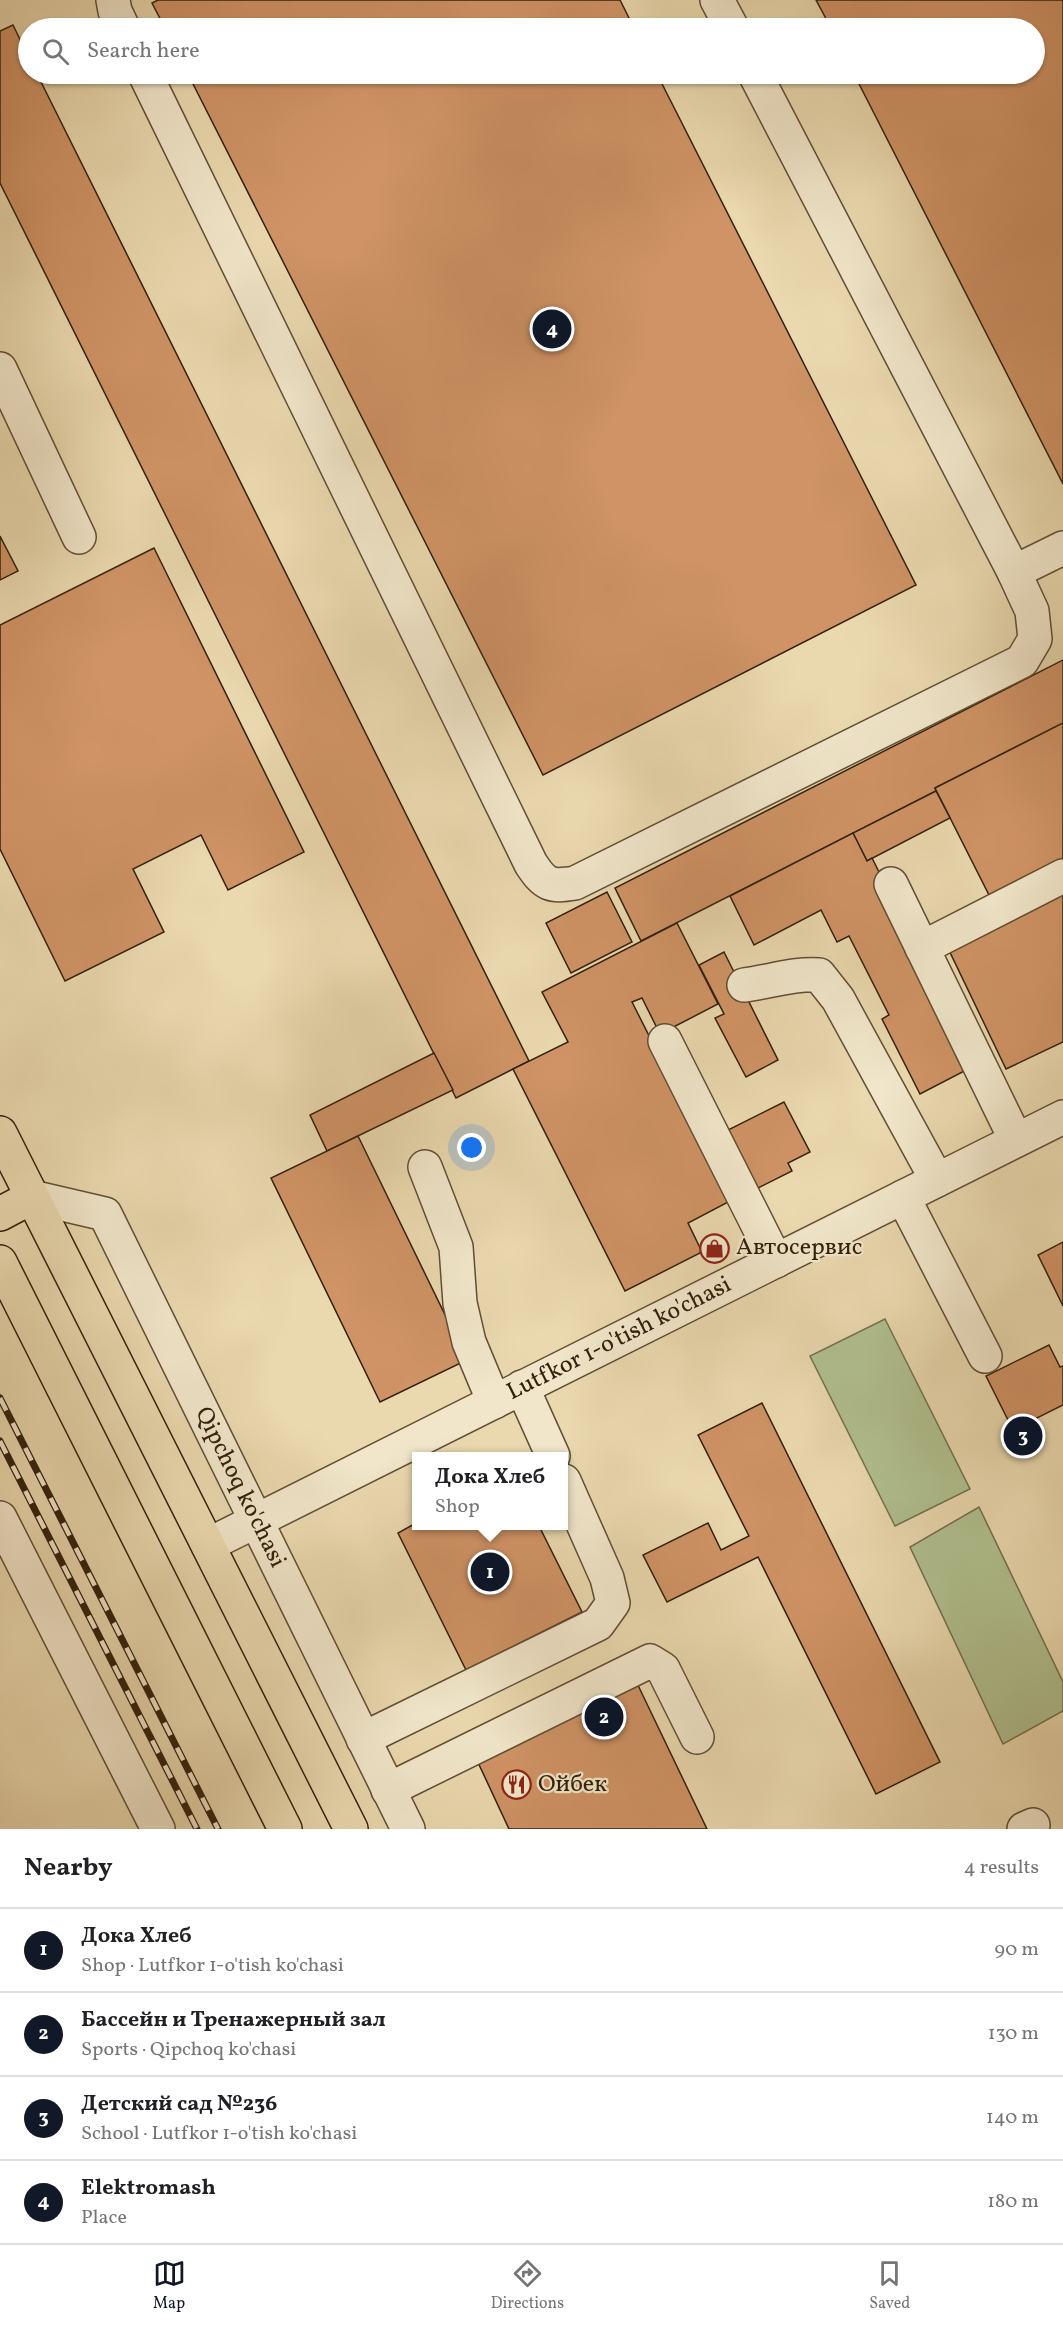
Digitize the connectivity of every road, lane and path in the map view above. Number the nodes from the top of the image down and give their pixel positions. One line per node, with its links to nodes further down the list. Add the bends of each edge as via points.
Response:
1 (113, 0): 3 (street)
2 (717, 0): 4 (street)
3 (118, 18)
4 (727, 18)
5 (150, 84): 10 (street, via 541,879 555,886 575,883 1022,661 1035,639 1032,611)
6 (760, 84): 10 (street)
7 (0, 369): 8 (street)
8 (79, 537)
9 (1063, 548): 10 (street)
10 (1014, 572)
11 (1063, 876): 13 (street)
12 (891, 884): 13 (street)
13 (922, 948): 18 (street)
14 (744, 985): 20 (street, via 801,973 819,975 838,999)
15 (665, 1041): 24 (street)
16 (1063, 1117): 18 (street, Lutfkor 1-o'tish ko'chasi)
17 (0, 1134): 21 (main road)
18 (1016, 1140): 20 (street, Lutfkor 1-o'tish ko'chasi)
19 (425, 1167): 27 (street, via 456,1247 460,1303 469,1342)
20 (937, 1180): 22 (street, Lutfkor 1-o'tish ko'chasi)
21 (32, 1197): 23 (main road); 31 (street, Qipchoq ko'chasi, via 105,1214); 32 (main road)
22 (903, 1197): 24 (street, Lutfkor 1-o'tish ko'chasi); 26 (street)
23 (0, 1214)
24 (776, 1261): 27 (street, Lutfkor 1-o'tish ko'chasi)
25 (0, 1262): 37 (main road)
26 (985, 1356)
27 (508, 1395): 28 (street); 31 (street, Lutfkor 1-o'tish ko'chasi)
28 (550, 1452)
29 (568, 1490): 34 (street, via 607,1578 613,1603 598,1624)
30 (0, 1518): 36 (street)
31 (256, 1521): 32 (street, Lutfkor 1-o'tish ko'chasi); 34 (street, Qipchoq ko'chasi)
32 (208, 1545): 38 (main road)
33 (697, 1737): 35 (street, via 663,1669 650,1661)
34 (363, 1738): 35 (street, Qipchoq ko'chasi)
35 (388, 1790): 39 (street, Qipchoq ko'chasi)
36 (158, 1829)
37 (285, 1829)
38 (351, 1829)
39 (408, 1829)

